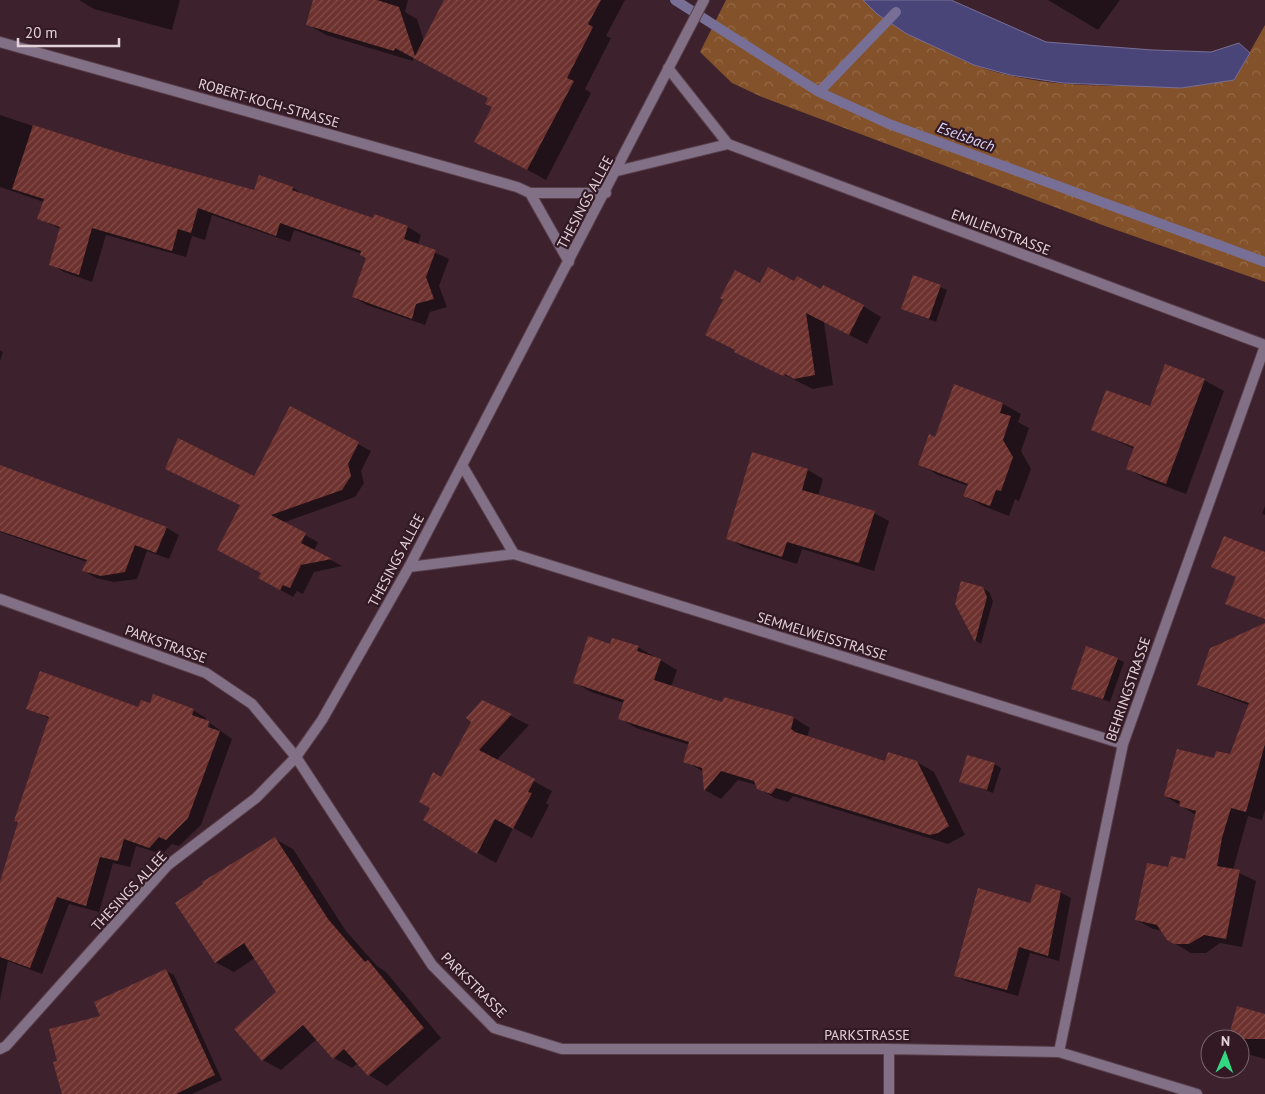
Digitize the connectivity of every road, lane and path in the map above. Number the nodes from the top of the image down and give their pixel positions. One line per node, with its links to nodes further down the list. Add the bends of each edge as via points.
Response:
1 (703, 3): 3 (street, THESINGS ALLEE)
2 (0, 42): 6 (street, ROBERT-KOCH-STRASSE)
3 (668, 68): 4 (street); 5 (street, THESINGS ALLEE)
4 (728, 144): 5 (street); 9 (street, EMILIENSTRASSE)
5 (617, 171): 7 (street, THESINGS ALLEE)
6 (530, 193): 7 (street, ROBERT-KOCH-STRASSE); 8 (street)
7 (606, 193): 8 (street, THESINGS ALLEE)
8 (569, 262): 10 (street, THESINGS ALLEE)
9 (1265, 345): 14 (street, BEHRINGSTRASSE)
10 (462, 465): 11 (street); 12 (street, THESINGS ALLEE)
11 (514, 554): 12 (street, SEMMELWEISSTRASSE); 14 (street, SEMMELWEISSTRASSE)
12 (409, 567): 15 (street, THESINGS ALLEE, via 322,720)
13 (0, 600): 15 (street, PARKSTRASSE, via 206,672 252,704)
14 (1123, 744): 18 (street, BEHRINGSTRASSE)
15 (296, 757): 16 (street, THESINGS ALLEE, via 256,798 168,865); 17 (street, PARKSTRASSE, via 432,965 494,1028 562,1049)
16 (0, 1049)
17 (889, 1049): 18 (street, PARKSTRASSE); 19 (street)
18 (1059, 1052): 20 (street, PARKSTRASSE)
19 (889, 1094)
20 (1197, 1094)

